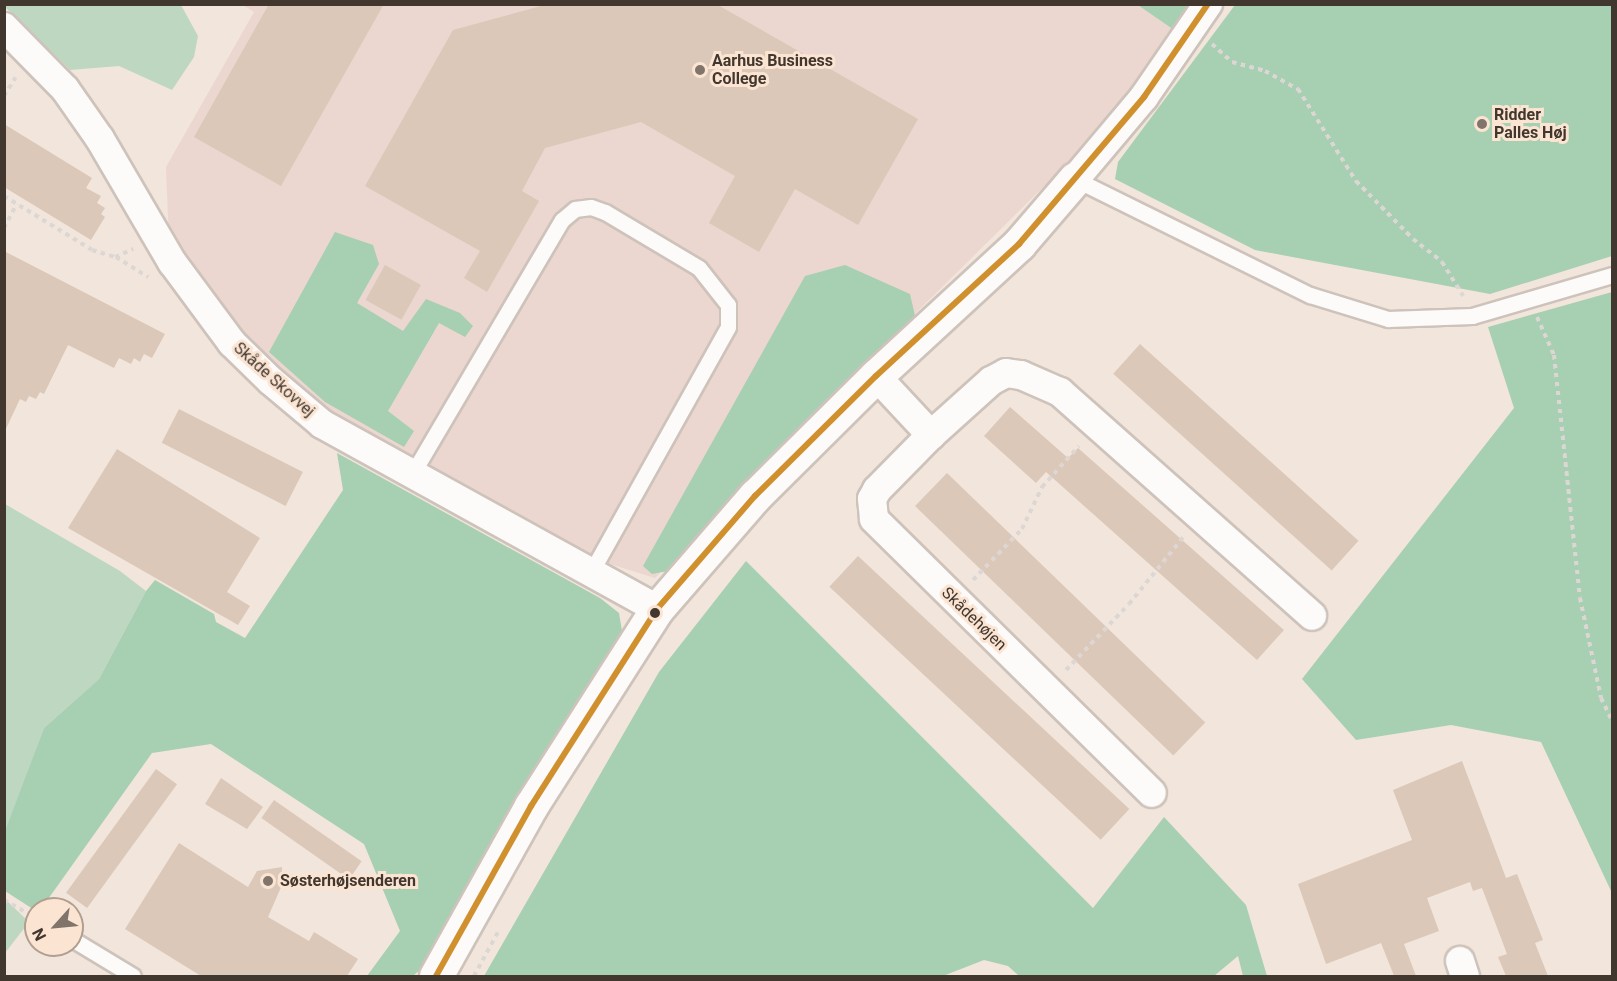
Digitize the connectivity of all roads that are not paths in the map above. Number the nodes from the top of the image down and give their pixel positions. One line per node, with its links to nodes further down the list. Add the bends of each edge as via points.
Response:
1 (1201, 15): 3 (street, via 1144,96)
2 (4, 27): 7 (street, Skåde Skovvej, via 65,89 157,237 232,343 322,424)
3 (1075, 179): 4 (lane, via 1310,295 1388,319 1472,316); 5 (street, via 1019,244)
4 (1612, 275)
5 (876, 376): 6 (street); 9 (street, via 755,496)
6 (931, 435): 10 (street, Skådehøjen, via 991,381 1006,373 1021,375 1060,393); 11 (street, Skådehøjen, via 877,490 871,509 880,528)
7 (411, 476): 8 (street, Skåde Skovvej); 8 (lane, via 562,220 575,209 591,207 605,212 699,268 728,305 728,327)
8 (591, 572): 9 (street, Skåde Skovvej)
9 (657, 609): 14 (street, via 531,806)
10 (1311, 616)
11 (1152, 793)
12 (84, 946): 13 (lane)
13 (133, 976)
14 (436, 976)

